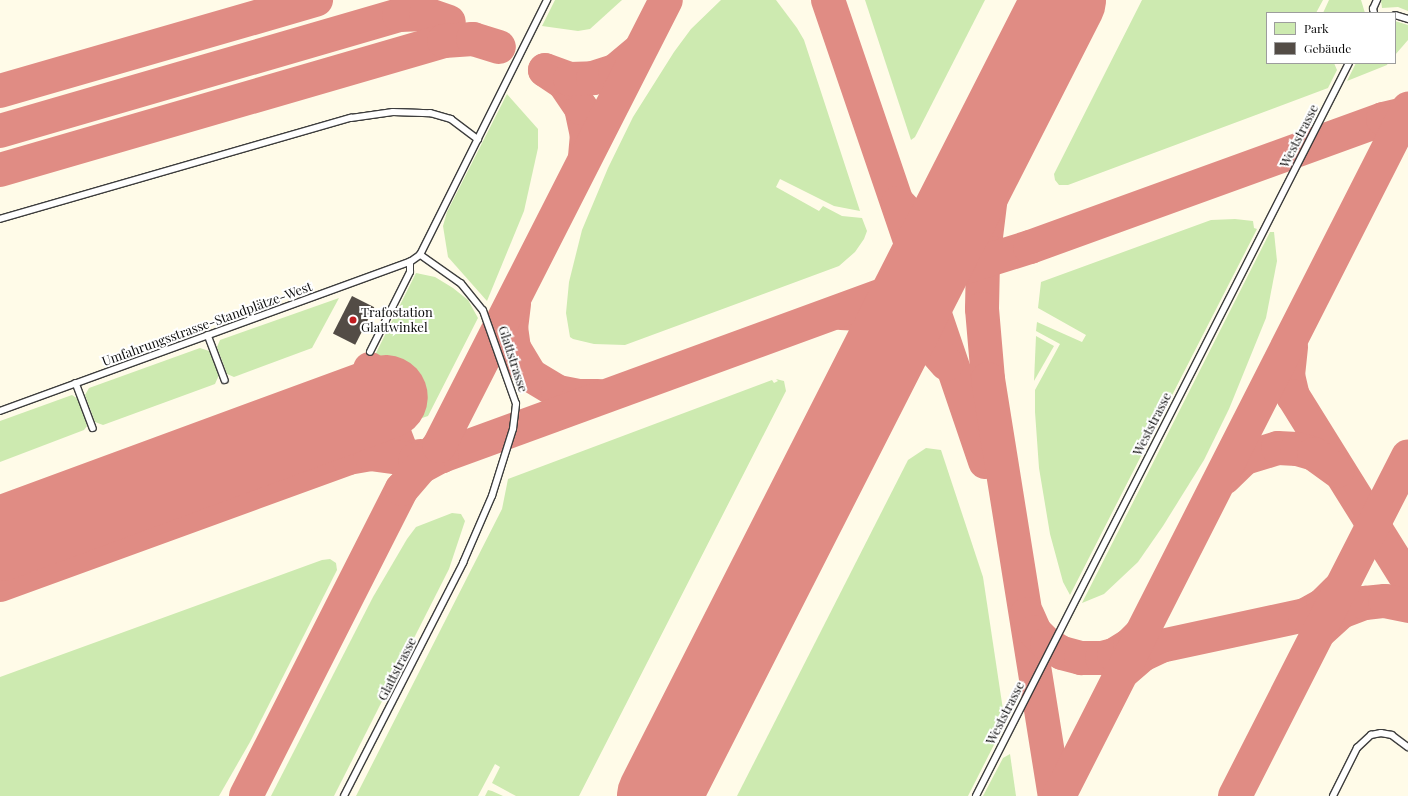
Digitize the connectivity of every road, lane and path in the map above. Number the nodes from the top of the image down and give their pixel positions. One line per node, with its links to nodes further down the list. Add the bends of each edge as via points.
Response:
1 (547, 0): 7 (lane)
2 (1377, 0): 3 (lane)
3 (1374, 12)
4 (1396, 15): 5 (lane)
5 (1408, 19)
6 (1348, 64): 19 (lane, Weststrasse)
7 (478, 139): 8 (lane, via 451,119 430,113 400,112 351,118); 9 (lane)
8 (0, 219)
9 (420, 254): 10 (lane, Umfahrungsstrasse-Standplätze-West); 18 (lane, Glattstrasse, via 461,284 483,311 516,404 514,423 492,496 463,563)
10 (410, 262): 11 (lane, Umfahrungsstrasse-Standplätze-West); 12 (lane, via 410,272)
11 (208, 335): 13 (lane); 14 (lane, Umfahrungsstrasse-Standplätze-West)
12 (370, 352)
13 (225, 380)
14 (76, 383): 15 (lane, Umfahrungsstrasse-Standplätze-West); 16 (lane)
15 (0, 411)
16 (93, 428)
17 (1408, 747): 20 (lane, via 1392,735 1381,733 1371,736 1357,748)
18 (344, 796)
19 (976, 796)
20 (1333, 796)

